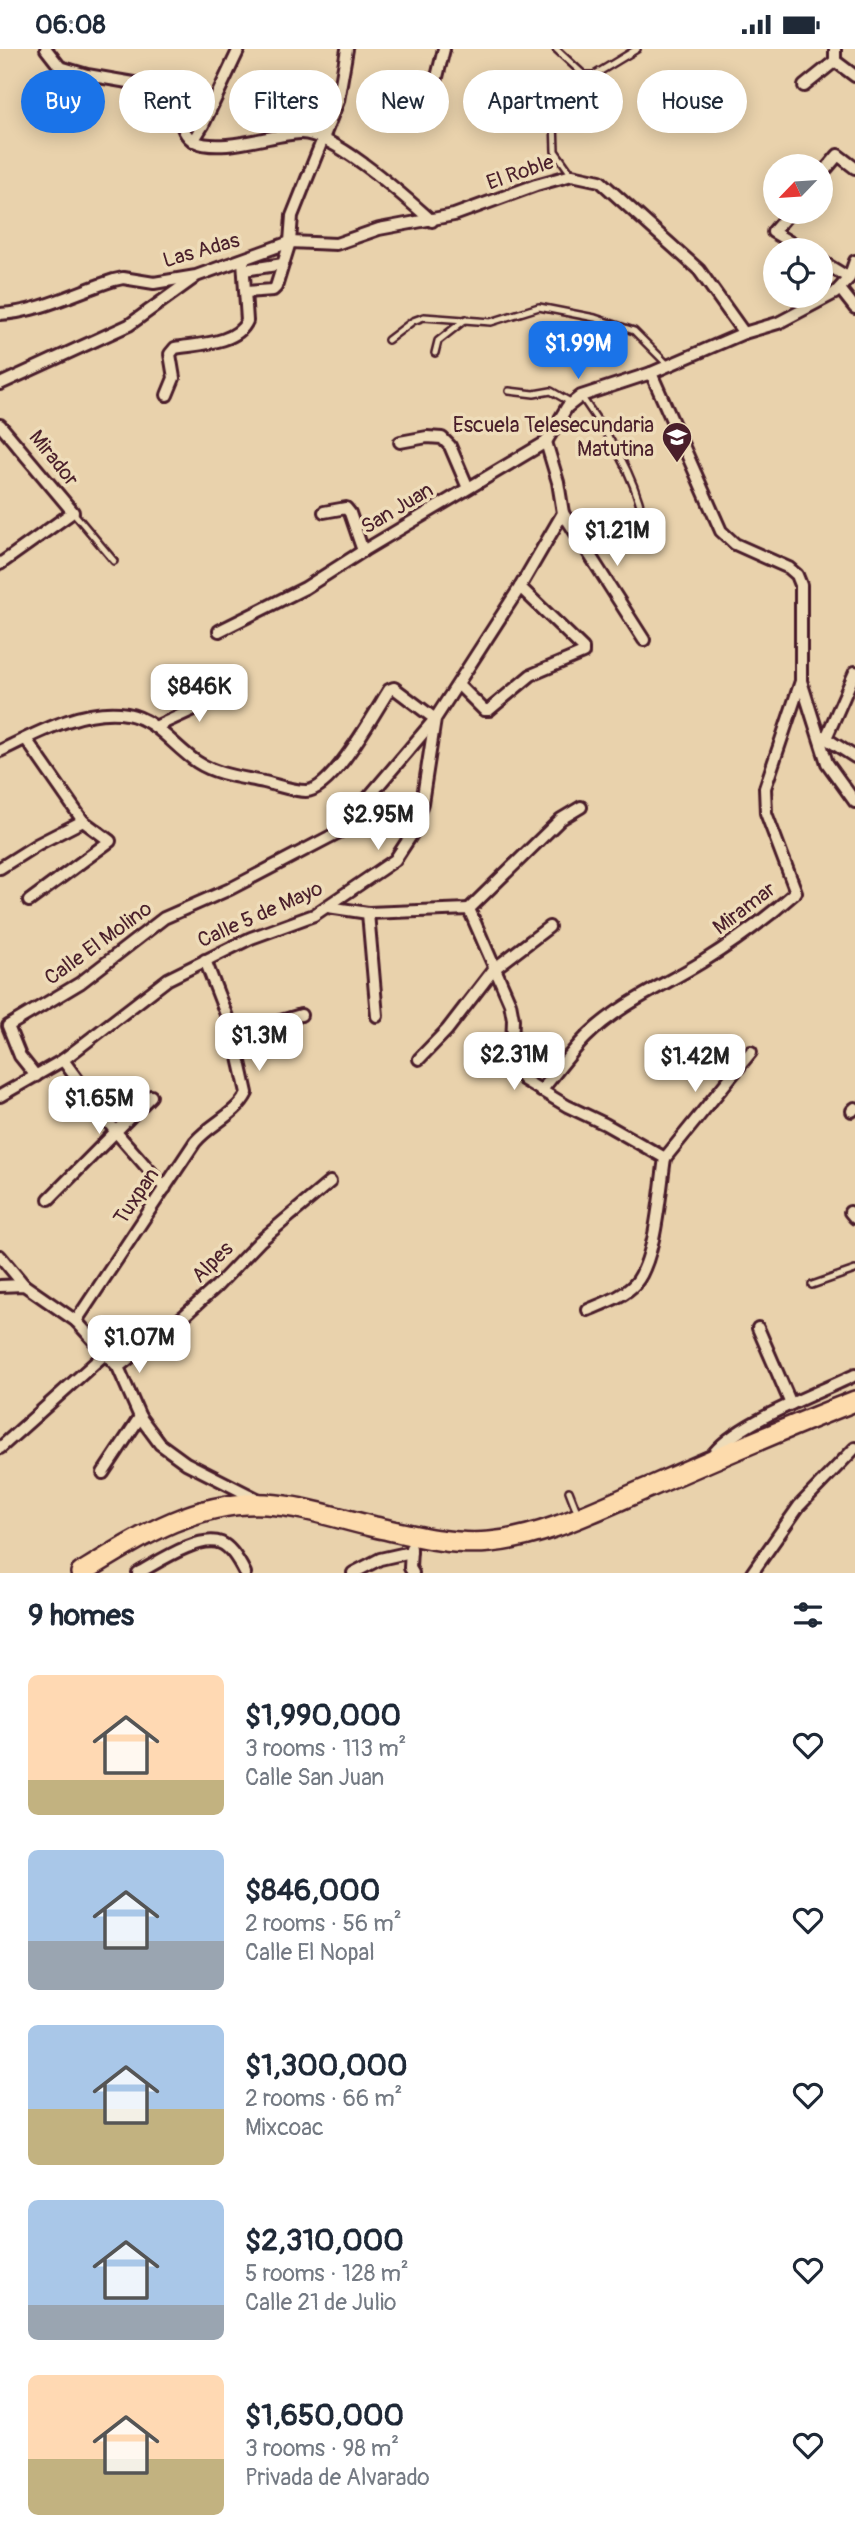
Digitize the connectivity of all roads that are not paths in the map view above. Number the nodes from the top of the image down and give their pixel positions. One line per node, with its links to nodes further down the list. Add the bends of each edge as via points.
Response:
1 (46, 49): 14 (street, via 60,67 163,88 176,102 185,134)
2 (239, 49): 14 (street)
3 (347, 49): 13 (street, via 338,101)
4 (444, 49): 9 (street)
5 (556, 49): 6 (lane, via 584,75 594,75)
6 (637, 49)
7 (835, 49): 8 (street)
8 (835, 61): 10 (street); 11 (street)
9 (439, 70)
10 (855, 76)
11 (804, 86)
12 (554, 133): 17 (lane, via 555,151)
13 (323, 139): 14 (street, via 299,133 234,144); 18 (street, via 390,185); 21 (street, via 292,216)
14 (193, 141)
15 (833, 161): 16 (street, via 838,155)
16 (855, 168)
17 (572, 175): 18 (street, El Roble); 33 (street, El Roble, via 600,181 699,270)
18 (432, 221): 21 (street, El Roble, via 379,229 336,244)
19 (780, 224): 20 (street, via 774,232)
20 (784, 238)
21 (290, 242): 23 (street); 24 (street, Las Adas)
22 (855, 261): 27 (street)
23 (283, 264): 24 (street); 29 (street, via 273,290)
24 (243, 265): 26 (street, Las Adas); 29 (street)
25 (833, 268): 27 (street)
26 (196, 276): 31 (street, Las Adas, via 155,283 123,278 41,307); 38 (street, via 130,325)
27 (849, 278): 28 (street)
28 (839, 289): 30 (street); 33 (street, via 778,323)
29 (246, 292): 40 (street, via 247,321 237,335 176,348 170,354 174,378)
30 (855, 308)
31 (0, 314)
32 (466, 319): 34 (lane, via 424,317); 35 (lane, via 438,341); 36 (lane, via 491,322 539,307 595,318 634,331)
33 (744, 333): 36 (street)
34 (388, 340)
35 (435, 353)
36 (667, 364): 37 (street)
37 (651, 373): 41 (street); 57 (street, via 721,531 735,544 797,575 801,585)
38 (0, 384)
39 (509, 391): 41 (lane, via 551,391)
40 (167, 395)
41 (577, 400): 44 (street, via 567,407); 49 (lane, via 621,455)
42 (0, 425): 46 (street, Mirador)
43 (400, 442): 45 (street, via 442,438)
44 (546, 442): 45 (street, San Juan); 48 (street)
45 (468, 488): 50 (street, San Juan)
46 (73, 512): 51 (lane); 52 (street, Mirador)
47 (324, 512): 50 (street, via 346,508)
48 (563, 513): 53 (street, Calle 5 de Mayo); 55 (street)
49 (643, 516)
50 (363, 551): 54 (street, San Juan, via 305,588)
51 (114, 561)
52 (0, 564)
53 (520, 587): 58 (street, Calle 5 de Mayo); 58 (street, via 583,653 531,675 489,710)
54 (219, 631)
55 (645, 640)
56 (855, 672): 62 (street)
57 (801, 681): 62 (street); 86 (street, Miramar, via 765,788 766,813 796,892 726,947 607,1020 586,1037)
58 (459, 685): 60 (street, Calle 5 de Mayo)
59 (233, 694): 61 (street)
60 (435, 719): 61 (street, via 394,688 389,690 345,758 321,786 307,791 230,776 198,762); 71 (street, Calle 5 de Mayo, via 422,803 412,834 395,860); 80 (street, Calle El Molino, via 339,832 164,918 80,983)
61 (155, 727): 63 (street, via 130,715 90,716)
62 (821, 735): 65 (street); 66 (street, via 827,763)
63 (26, 739): 64 (street); 68 (street)
64 (0, 751)
65 (855, 757)
66 (855, 802)
67 (581, 807): 72 (street, via 561,819)
68 (83, 821): 69 (street); 70 (street, via 110,841)
69 (0, 868)
70 (29, 901)
71 (328, 907): 73 (street); 75 (street, Calle 5 de Mayo)
72 (469, 909): 73 (street); 76 (street)
73 (368, 913): 79 (street)
74 (549, 927): 76 (street)
75 (205, 960): 81 (street); 84 (street, Calle 5 de Mayo, via 167,979)
76 (494, 969): 83 (street); 86 (street, via 510,1003 515,1064 524,1080)
77 (0, 1015): 80 (street)
78 (300, 1015): 81 (street)
79 (377, 1016)
80 (8, 1026): 85 (street, via 20,1056)
81 (234, 1035): 92 (street, Tuxpan, via 247,1093 241,1105 205,1130)
82 (751, 1052): 90 (street)
83 (419, 1059)
84 (63, 1060): 85 (street, Calle 5 de Mayo); 89 (street)
85 (36, 1076): 88 (street, Calle 5 de Mayo)
86 (541, 1091): 90 (street)
87 (151, 1096): 89 (street)
88 (0, 1097)
89 (115, 1131): 92 (street); 93 (street)
90 (665, 1158): 99 (street, via 645,1267 635,1284 618,1297)
91 (330, 1182): 103 (street, Alpes, via 260,1241 185,1315)
92 (165, 1188): 100 (street, Tuxpan)
93 (49, 1199)
94 (0, 1256): 98 (street)
95 (855, 1270): 96 (lane)
96 (812, 1285)
97 (0, 1286): 98 (street)
98 (24, 1286): 100 (street)
99 (588, 1310)
100 (76, 1321): 102 (street)
101 (758, 1328): 106 (street)
102 (106, 1353): 103 (street); 108 (street)
103 (118, 1367): 107 (street)
104 (855, 1375): 106 (street)
105 (855, 1401): 110 (highway)
106 (791, 1404): 110 (street, via 733,1435)
107 (140, 1417): 111 (street); 113 (street, via 160,1444 186,1463)
108 (0, 1448)
109 (855, 1448): 121 (street, via 799,1506)
110 (708, 1462): 114 (highway)
111 (103, 1473)
112 (569, 1491): 114 (lane)
113 (267, 1504): 115 (highway, via 300,1509); 116 (highway, via 232,1506 174,1521)
114 (579, 1516): 115 (highway, via 513,1539)
115 (411, 1543): 119 (street); 120 (street)
116 (81, 1573)
117 (138, 1573): 118 (street, via 202,1542 220,1542)
118 (244, 1573)
119 (353, 1573)
120 (413, 1573)
121 (752, 1573)

